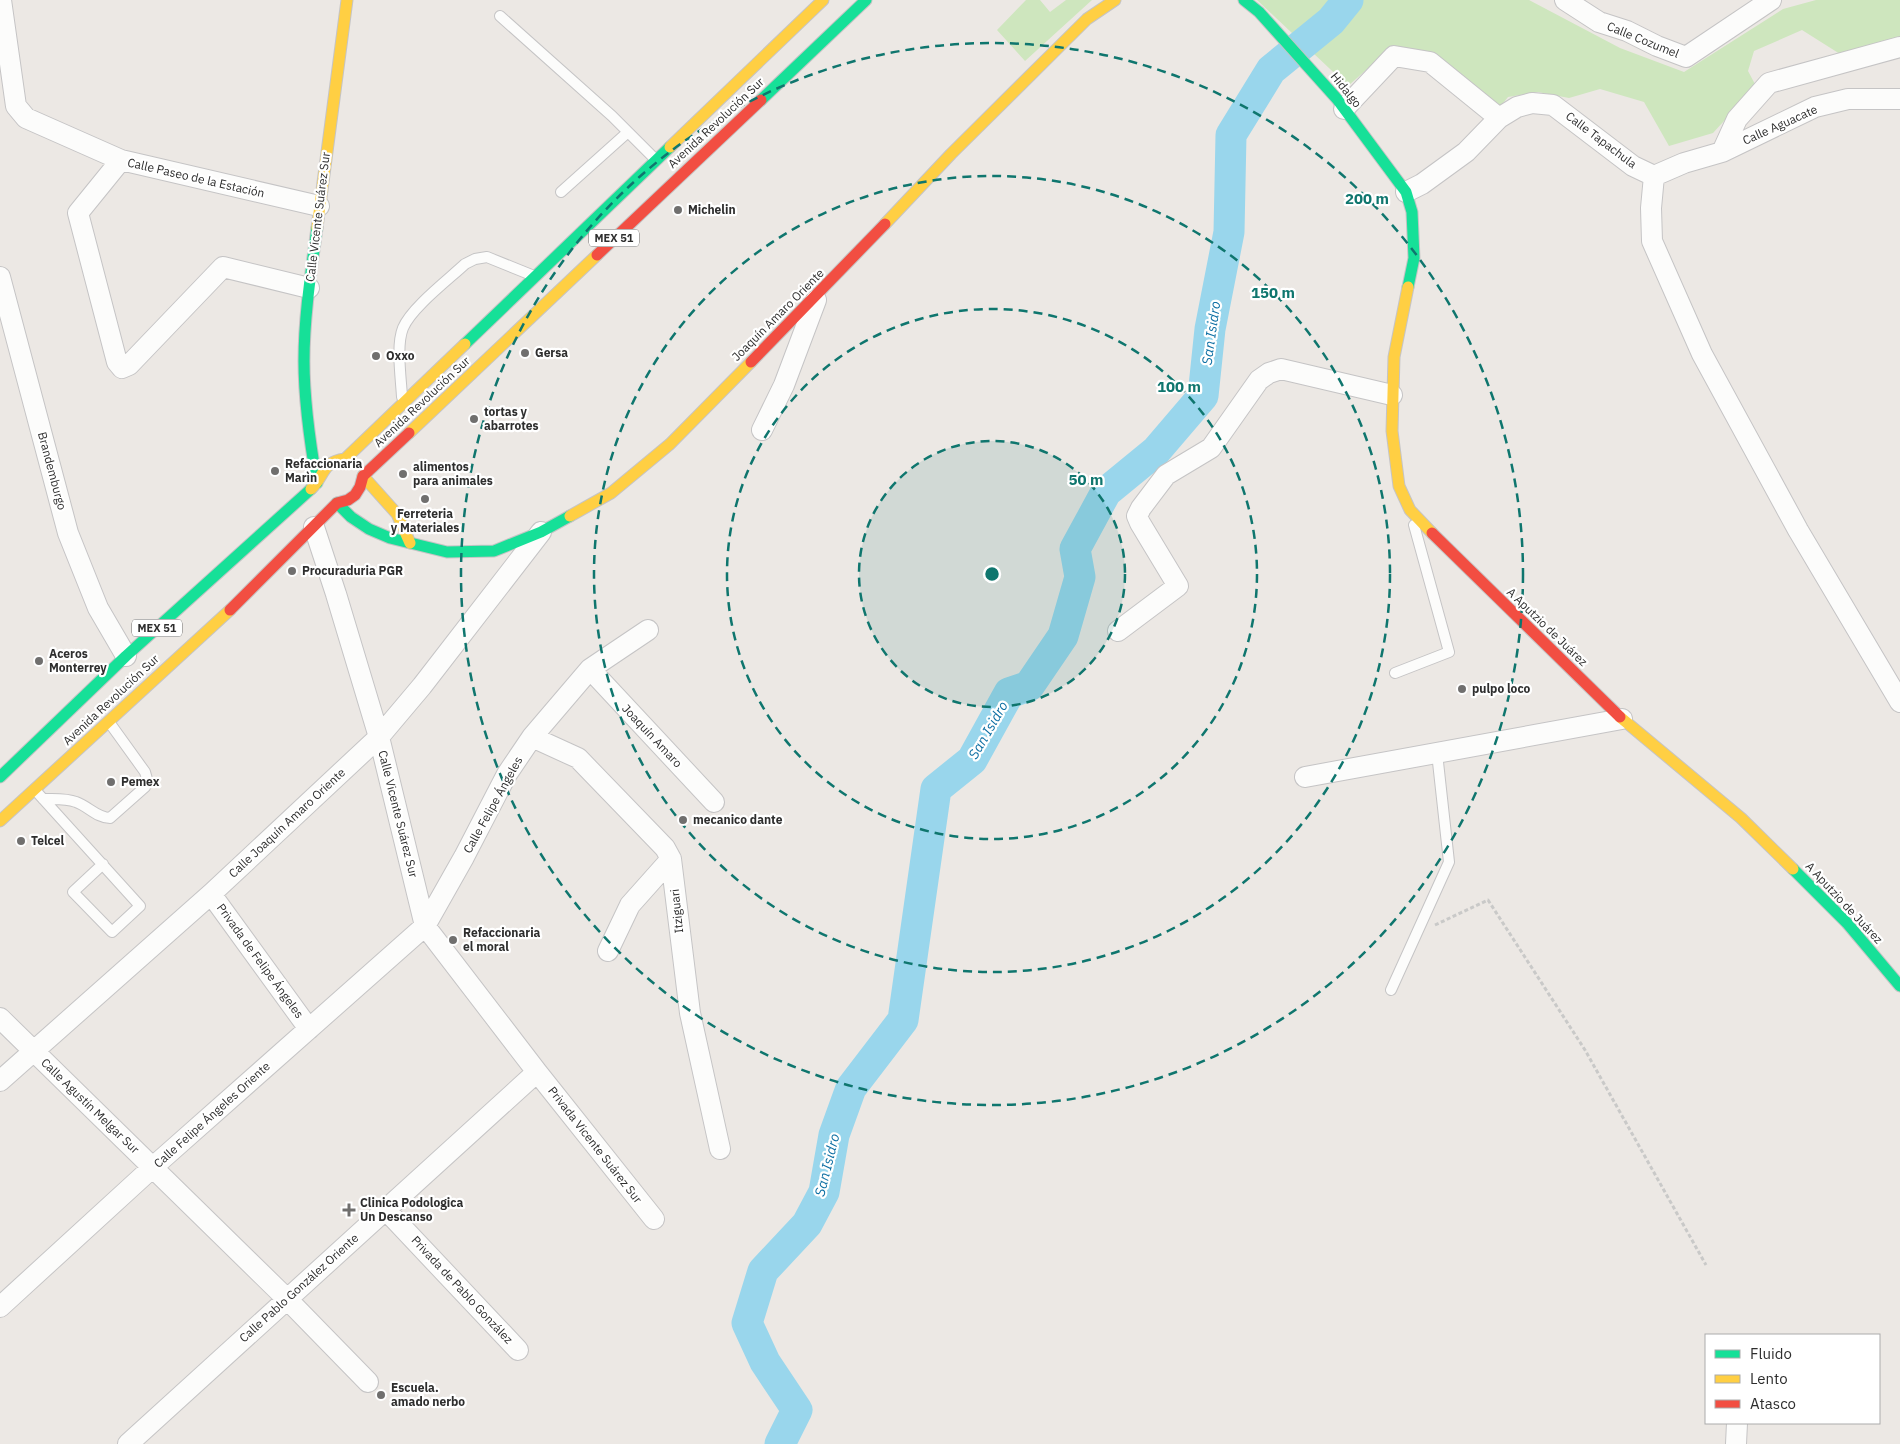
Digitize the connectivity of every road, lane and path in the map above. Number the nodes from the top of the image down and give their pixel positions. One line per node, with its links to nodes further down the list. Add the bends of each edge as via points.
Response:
1 (1, 0): 16 (street, via 16,106 20,114)
2 (347, 0): 21 (street, Calle Vicente Suárez Sur)
3 (823, 0): 17 (street, Avenida Revolución Sur / MEX 51)
4 (866, 0): 31 (street, Avenida Revolución Sur / MEX 51)
5 (1115, 0): 25 (street, Joaquín Amaro Oriente, via 1087,19 978,127)
6 (1244, 0): 12 (street, Hidalgo, via 1259,12)
7 (1565, 0): 8 (street, Calle Cozumel, via 1599,22 1686,57)
8 (1771, 0)
9 (500, 16): 14 (lane)
10 (1900, 47): 15 (street, via 1769,83 1737,119)
11 (1900, 99): 15 (street, Calle Aguacate, via 1848,99 1815,108)
12 (1341, 104): 13 (street, via 1394,56 1430,62); 20 (street, Hidalgo)
13 (1499, 118): 18 (street, Calle Tapachula, via 1532,103 1554,105 1633,166); 20 (street, Calle Tapachula, via 1466,152)
14 (628, 132): 17 (lane); 19 (lane)
15 (1722, 152): 18 (street)
16 (121, 160): 21 (street, Calle Paseo de la Estación); 24 (street, Calle Paseo de la Estación, via 78,212 117,362 122,368 129,365 223,267)
17 (656, 160): 22 (street, Avenida Revolución Sur / MEX 51)
18 (1654, 176): 43 (street, via 1652,241 1702,354 1798,530)
19 (561, 192)
20 (1406, 192): 26 (street, A Aputzio de Juárez, via 1412,212 1414,258 1394,357)
21 (319, 206): 24 (street, Calle Vicente Suárez Sur)
22 (534, 276): 27 (street, Avenida Revolución Sur / MEX 51); 27 (lane, via 487,257 475,259 465,264 410,314 400,342)
23 (0, 278): 40 (street, Brandemburgo, via 68,533 98,608)
24 (308, 288): 29 (street, Calle Vicente Suárez Sur, via 304,361)
25 (817, 296): 28 (street, via 784,385); 36 (street, Joaquín Amaro Oriente, via 670,444 611,493)
26 (1392, 394): 34 (street, A Aputzio de Juárez, via 1395,462); 39 (street, via 1281,369 1259,380 1212,448 1166,475 1141,508 1140,524 1178,586)
27 (402, 403): 30 (street, Avenida Revolución Sur / MEX 51)
28 (762, 430)
29 (309, 436): 30 (street); 32 (street, Calle Vicente Suárez Sur)
30 (345, 459): 31 (street); 32 (street, Avenida Revolución Sur / MEX 51, via 328,464)
31 (363, 476): 33 (street, Avenida Revolución Sur / MEX 51, via 358,493 348,501); 37 (street, via 391,505 404,525)
32 (317, 483): 33 (street, via 324,496); 40 (street, Avenida Revolución Sur / MEX 51)
33 (337, 503): 35 (street, Avenida Revolución Sur / MEX 51); 37 (street, Joaquín Amaro Oriente, via 370,530)
34 (1410, 510): 42 (lane, via 1449,652); 44 (street, A Aputzio de Juárez)
35 (314, 527): 45 (street, Avenida Revolución Sur / MEX 51); 46 (street, Calle Vicente Suárez Sur)
36 (540, 532): 37 (street, Joaquín Amaro Oriente, via 494,551 447,552); 46 (street, Calle Joaquín Amaro Oriente)
37 (410, 543)
38 (648, 630): 41 (street, Calle Felipe Ángeles)
39 (1118, 631)
40 (126, 656): 49 (street, Avenida Revolución Sur / MEX 51)
41 (590, 669): 47 (street, Calle Felipe Ángeles); 53 (street, Joaquín Amaro)
42 (1395, 672)
43 (1900, 702)
44 (1622, 719): 48 (street); 61 (street, A Aputzio de Juárez, via 1741,818 1848,923)
45 (109, 721): 51 (street, Avenida Revolución Sur / MEX 51); 52 (lane, via 145,772 145,787 110,818 103,818 78,802)
46 (379, 737): 57 (street, Calle Joaquín Amaro Oriente); 58 (street, Calle Vicente Suárez Sur)
47 (532, 737): 55 (street, Itziguari, via 578,758 666,848); 58 (street, Calle Felipe Ángeles, via 506,774)
48 (1437, 753): 50 (street); 59 (lane, via 1449,862)
49 (0, 777)
50 (1305, 777)
51 (35, 789): 52 (lane); 54 (street, Avenida Revolución Sur / MEX 51)
52 (43, 799): 56 (lane)
53 (714, 802)
54 (0, 821)
55 (671, 859): 60 (street, via 630,905); 68 (street, Itziguari, via 690,1013)
56 (103, 864): 56 (lane, via 140,906 112,932 73,892)
57 (211, 894): 64 (street, Privada de Felipe Ángeles); 65 (street, Calle Joaquín Amaro Oriente)
58 (425, 926): 64 (street, Calle Felipe Ángeles Oriente); 66 (street, Calle Vicente Suárez Sur)
59 (1416, 934): 62 (lane); 72 (path, via 1488,900 1585,1050)
60 (608, 951)
61 (1896, 976)
62 (1391, 990)
63 (0, 1018): 65 (street, Calle Agustín Melgar Sur)
64 (309, 1029): 69 (street, Calle Felipe Ángeles Oriente)
65 (33, 1051): 67 (street, Calle Joaquín Amaro Oriente); 69 (street, Calle Agustín Melgar Sur)
66 (537, 1072): 70 (street, Calle Pablo González Oriente); 71 (street, Privada Vicente Suárez Sur)
67 (0, 1081)
68 (720, 1149)
69 (153, 1167): 73 (street, Calle Agustín Melgar Sur); 74 (street, Calle Felipe Ángeles Oriente)
70 (385, 1209): 73 (street, Calle Pablo González Oriente); 75 (street, Privada de Pablo González)
71 (654, 1219)
72 (1706, 1265)
73 (287, 1299): 76 (street, Calle Agustín Melgar Sur); 78 (street, Calle Pablo González Oriente)
74 (0, 1307)
75 (518, 1350)
76 (368, 1382)
77 (1738, 1424): 79 (street)
78 (128, 1444)
79 (1736, 1444)

